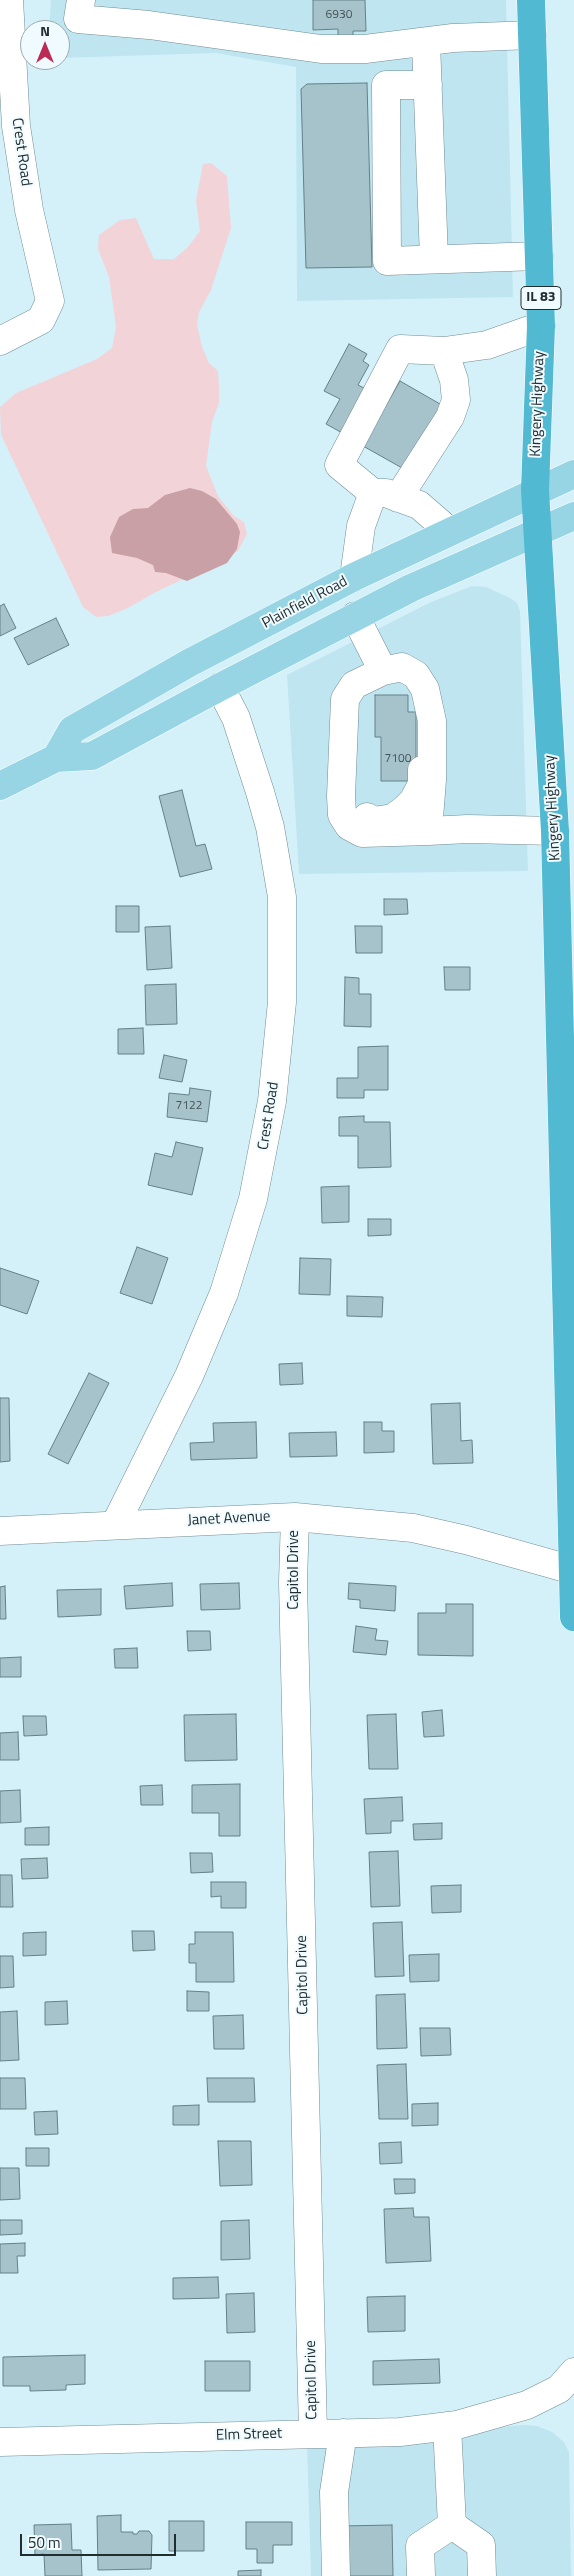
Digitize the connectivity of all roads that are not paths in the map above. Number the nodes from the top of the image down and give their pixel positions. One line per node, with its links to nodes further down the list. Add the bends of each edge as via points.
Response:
1 (9, 0): 10 (street, Crest Road, via 16,126 29,210 50,301 41,320)
2 (81, 0): 5 (street, via 78,19 149,25 321,49 364,49)
3 (531, 0): 4 (highway, Kingery Highway / IL 83)
4 (532, 35): 5 (street); 7 (highway, Kingery Highway / IL 83)
5 (426, 42): 6 (street)
6 (428, 84): 8 (street); 8 (street, via 386,85 387,261)
7 (539, 256): 8 (street); 9 (highway, Kingery Highway / IL 83)
8 (434, 260)
9 (541, 326): 11 (street, via 487,345); 13 (highway, Kingery Highway / IL 83)
10 (0, 341)
11 (444, 351): 14 (street, via 454,380 456,400 450,417); 14 (street, via 400,349 339,465)
12 (574, 474): 13 (main road, Plainfield Road)
13 (535, 490): 16 (main road, Plainfield Road); 17 (highway, Kingery Highway / IL 83)
14 (386, 495): 16 (street, via 419,505); 18 (street, via 361,526)
15 (574, 516): 17 (main road)
16 (449, 531): 18 (main road, Plainfield Road)
17 (537, 533): 19 (main road); 27 (highway, Kingery Highway / IL 83)
18 (354, 577): 23 (main road, Plainfield Road, via 190,663 72,730)
19 (355, 616): 20 (street); 21 (main road)
20 (383, 671): 22 (street, via 402,667 416,676); 25 (street, via 354,685 345,699)
21 (220, 686): 23 (main road, via 92,756); 29 (street, Crest Road, via 236,718 257,783 276,857 282,897 284,950 274,1092 253,1199 224,1293 190,1376)
22 (425, 689): 25 (street, via 422,784 413,801 393,818 374,821); 26 (street, via 432,721)
23 (56, 758): 24 (main road)
24 (0, 786)
25 (341, 796): 26 (street, via 342,815 349,826 362,833)
26 (428, 831): 27 (street)
27 (555, 831): 31 (highway, Kingery Highway / IL 83)
28 (295, 1517): 29 (street, Janet Avenue); 31 (street, Janet Avenue, via 413,1528); 35 (street, Capitol Drive)
29 (115, 1525): 30 (street, Janet Avenue)
30 (0, 1531)
31 (573, 1570): 32 (highway, Kingery Highway / IL 83)
32 (574, 1617)
33 (574, 2372): 34 (street, Elm Street, via 559,2389 527,2405)
34 (447, 2426): 36 (street, Elm Street, via 400,2432); 38 (street)
35 (313, 2433): 36 (street, Elm Street); 37 (street, Elm Street)
36 (343, 2433): 39 (street, via 334,2492)
37 (0, 2442)
38 (452, 2525): 40 (street, via 420,2546); 41 (street, via 482,2545)
39 (336, 2576)
40 (421, 2576)
41 (482, 2576)

